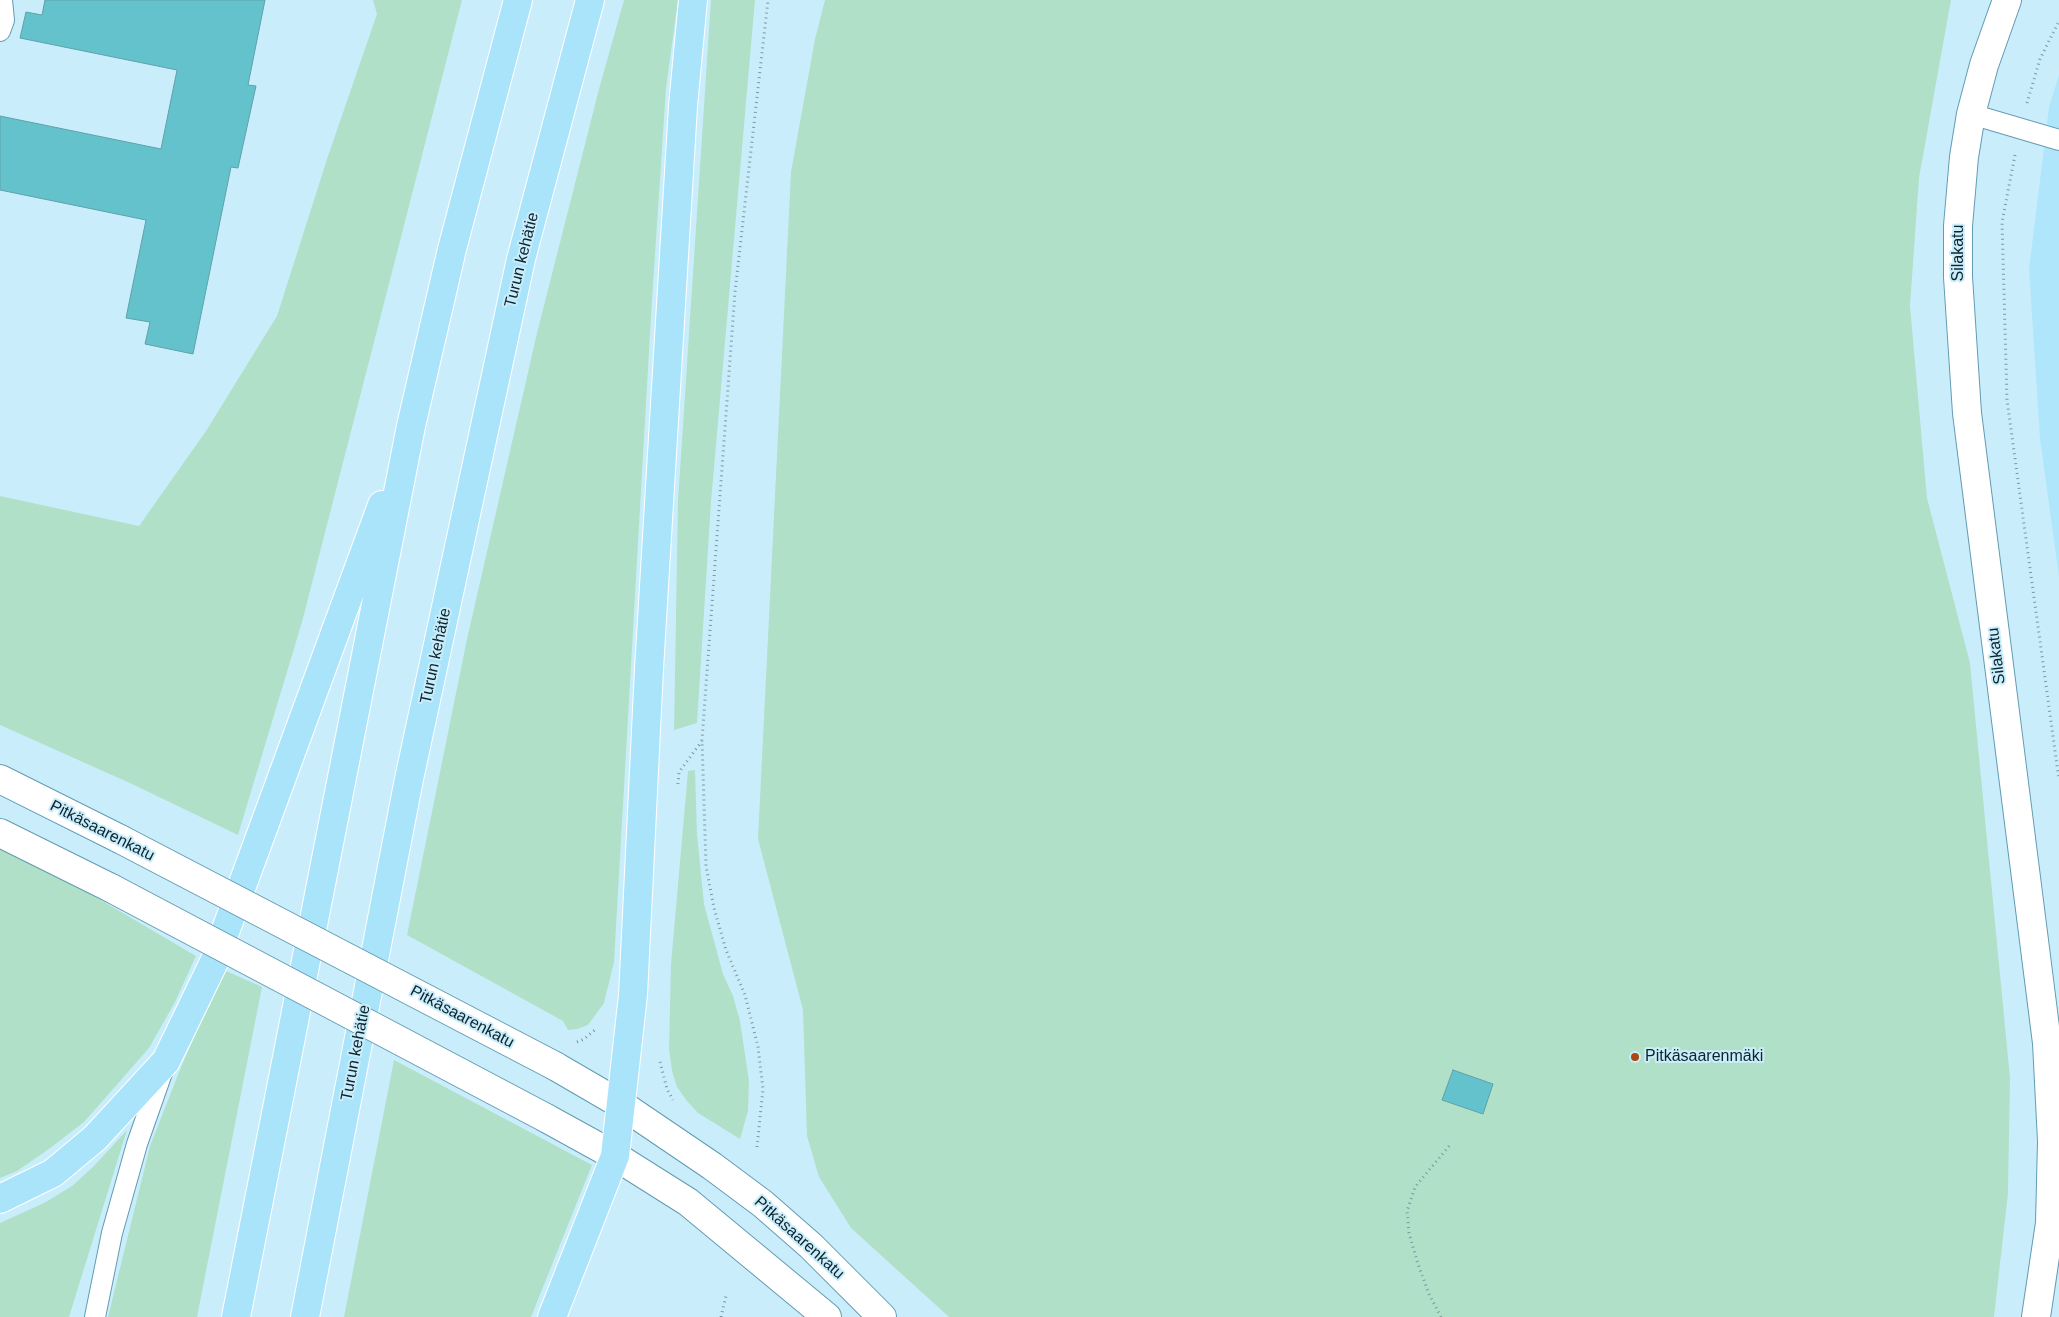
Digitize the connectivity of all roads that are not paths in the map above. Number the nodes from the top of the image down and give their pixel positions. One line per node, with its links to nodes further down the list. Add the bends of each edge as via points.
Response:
1 (2, 0): 6 (lane, via 4,20)
2 (518, 0): 9 (highway, via 452,249)
3 (590, 0): 18 (highway, Turun kehätie, via 519,268 409,779)
4 (693, 0): 13 (highway, via 683,106 650,649 634,995)
5 (2007, 0): 7 (street, Silakatu)
6 (0, 31)
7 (1971, 114): 8 (lane); 22 (street, Silakatu, via 1958,226 1967,413 2047,1043 2052,1131 2050,1223)
8 (2059, 140)
9 (411, 426): 12 (highway, via 214,962); 17 (highway)
10 (0, 779): 13 (street, Pitkäsaarenkatu, bridge, via 555,1066)
11 (0, 833): 14 (street, bridge, via 111,888)
12 (166, 1061): 15 (highway, via 95,1138 54,1173); 16 (lane, via 137,1144 112,1234)
13 (622, 1105): 14 (highway); 21 (street, Pitkäsaarenkatu, via 763,1204 811,1246)
14 (615, 1156): 19 (highway); 20 (street, via 688,1202)
15 (0, 1200)
16 (95, 1317)
17 (236, 1317)
18 (305, 1317)
19 (552, 1317)
20 (827, 1317)
21 (882, 1317)
22 (2036, 1317)

